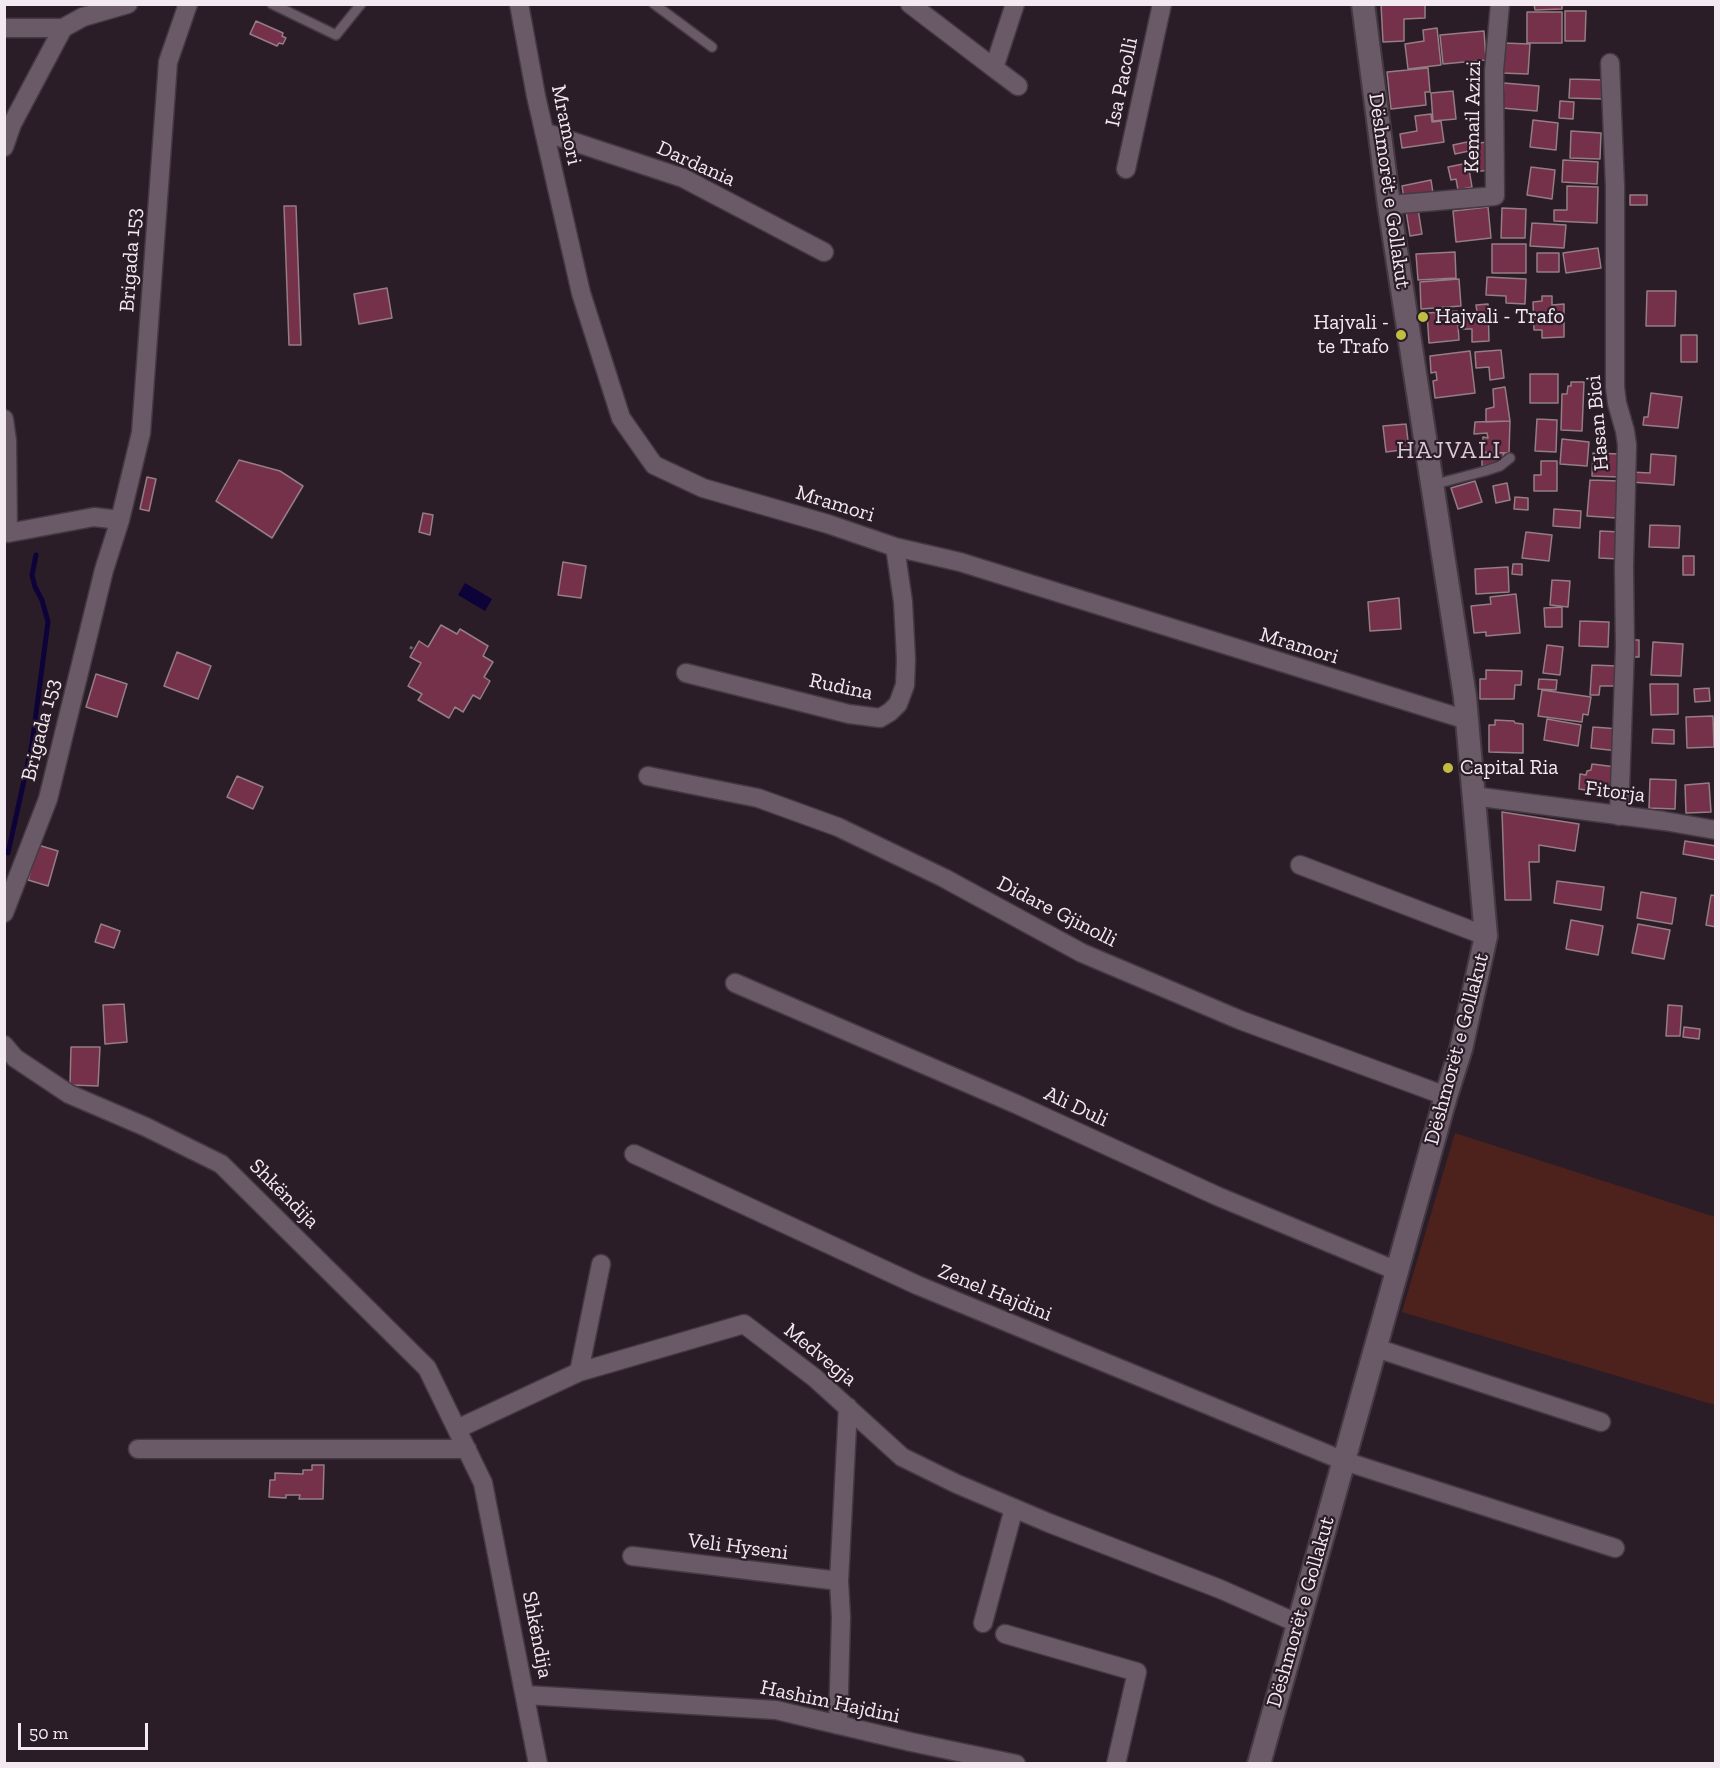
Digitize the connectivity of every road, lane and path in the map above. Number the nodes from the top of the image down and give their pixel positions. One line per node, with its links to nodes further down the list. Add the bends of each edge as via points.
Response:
1 (128, 4): 13 (street, via 83,17)
2 (188, 4): 27 (street, Brigada 153, via 168,62 141,433)
3 (272, 4): 4 (lane, via 336,35)
4 (361, 4)
5 (519, 4): 18 (street, Mramori)
6 (654, 4): 14 (lane)
7 (910, 4): 16 (street)
8 (1015, 4): 16 (street)
9 (1162, 4): 20 (street, Isa Pacolli)
10 (1362, 4): 21 (street, Dëshmorët e Gollakut)
11 (1500, 4): 21 (street, Kemail Azizi, via 1494,71 1495,196)
12 (4, 28): 13 (street)
13 (63, 28): 19 (street, via 12,124)
14 (712, 46)
15 (1610, 63): 35 (street, Hasan Bici, via 1615,186 1615,387 1627,445)
16 (994, 68): 17 (street)
17 (1018, 86)
18 (544, 132): 22 (street, Dardania, via 683,178); 28 (street, Mramori, via 581,293 621,418 654,465 703,488)
19 (4, 147)
20 (1126, 169)
21 (1389, 205): 26 (street, Dëshmorët e Gollakut)
22 (824, 252)
23 (4, 419): 24 (street)
24 (6, 441): 27 (street, via 8,533 94,517)
25 (1510, 458): 26 (lane, via 1500,466)
26 (1432, 484): 32 (street, Dëshmorët e Gollakut)
27 (120, 520): 38 (street, Brigada 153, via 48,799)
28 (895, 547): 31 (street, Rudina, via 906,659 905,686 890,712 880,718 849,714); 32 (street, Mramori, via 960,562)
29 (410, 647): 30 (path)
30 (415, 650)
31 (686, 673)
32 (1467, 720): 34 (street, Dëshmorët e Gollakut)
33 (648, 777): 42 (street, Didare Gjinolli, via 758,798 838,827 1082,953 1240,1020)
34 (1473, 796): 35 (street, Fitorja); 39 (street, Dëshmorët e Gollakut)
35 (1619, 816): 36 (street, Fitorja)
36 (1716, 830)
37 (1300, 865): 39 (street)
38 (4, 913)
39 (1486, 936): 42 (street, Dëshmorët e Gollakut, via 1461,1049)
40 (735, 983): 45 (street, Ali Duli)
41 (4, 1045): 50 (street, Shkëndija, via 15,1058 69,1094 221,1164 427,1368)
42 (1446, 1096): 45 (street, Dëshmorët e Gollakut)
43 (634, 1154): 53 (street, Zenel Hajdini, via 917,1285)
44 (602, 1264): 47 (street)
45 (1397, 1272): 46 (street, Dëshmorët e Gollakut)
46 (1376, 1348): 49 (street); 53 (street, Dëshmorët e Gollakut)
47 (579, 1372): 48 (street, Medvegja, via 744,1324); 50 (street, Medvegja)
48 (848, 1407): 54 (street, Medvegja, via 902,1457); 57 (street)
49 (1601, 1422)
50 (457, 1429): 52 (street, Shkëndija)
51 (138, 1449): 52 (street)
52 (467, 1449): 61 (street, Shkëndija, via 483,1483)
53 (1344, 1461): 55 (street); 59 (street, Dëshmorët e Gollakut)
54 (1014, 1508): 58 (street); 59 (street, Medvegja)
55 (1615, 1548)
56 (632, 1556): 57 (street, Veli Hyseni)
57 (839, 1581): 62 (street)
58 (983, 1623)
59 (1297, 1623): 66 (street, Dëshmorët e Gollakut)
60 (1005, 1634): 65 (street, via 1137,1672)
61 (526, 1695): 62 (street, Hashim Hajdini, via 776,1710); 63 (street, Shkëndija)
62 (838, 1725): 64 (street, Hashim Hajdini)
63 (538, 1764)
64 (1016, 1764)
65 (1116, 1764)
66 (1259, 1764)

